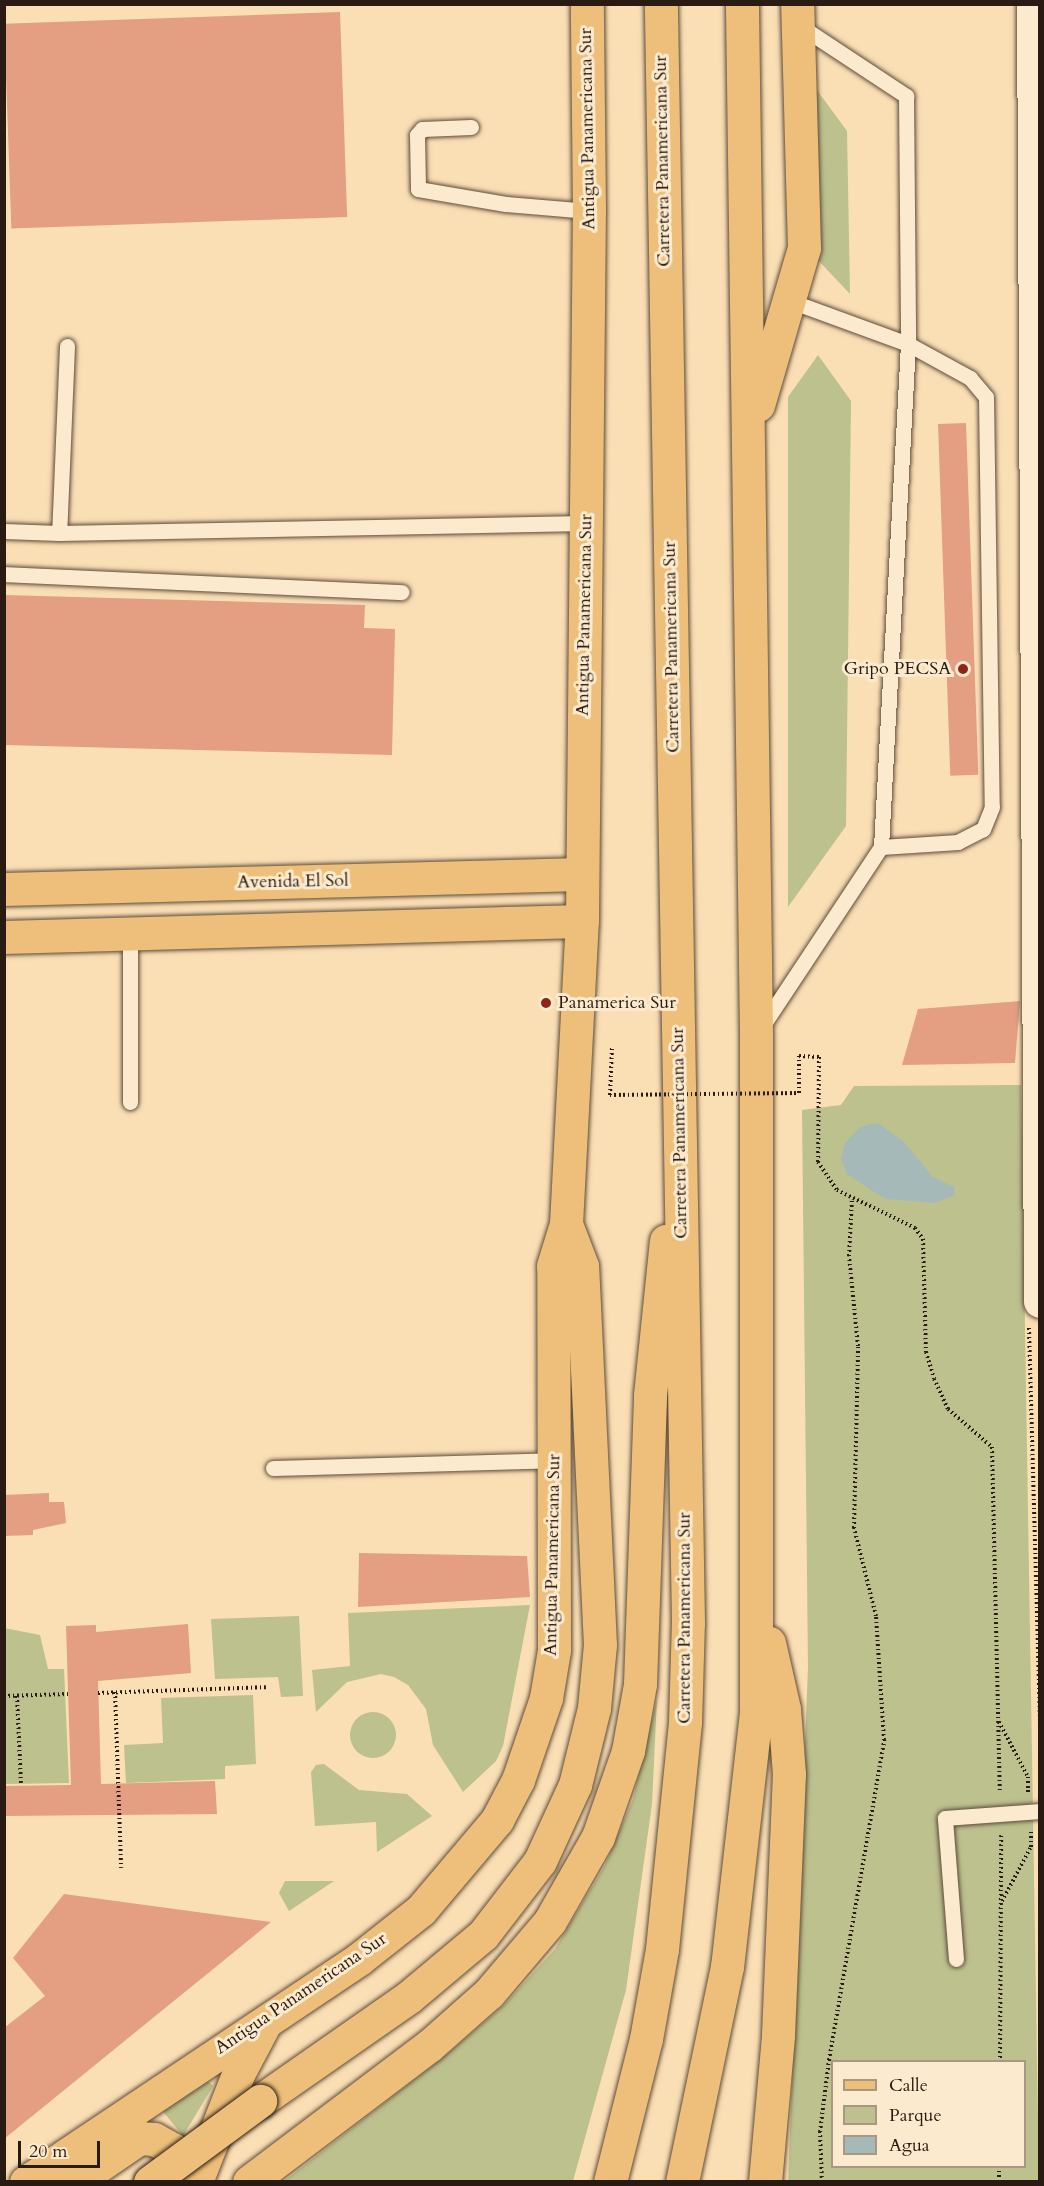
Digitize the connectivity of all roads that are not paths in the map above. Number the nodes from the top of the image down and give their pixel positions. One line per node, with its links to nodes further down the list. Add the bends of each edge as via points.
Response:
1 (587, 4): 7 (main road, Antigua Panamericana Sur)
2 (661, 4): 25 (main road, Carretera Panamericana Sur)
3 (742, 4): 11 (main road)
4 (1033, 4): 27 (street)
5 (797, 14): 8 (main road, via 804,248); 9 (lane, via 906,96)
6 (471, 127): 7 (lane, via 422,129 417,135 418,189 506,204)
7 (589, 211): 12 (main road, Antigua Panamericana Sur)
8 (788, 300): 9 (lane); 11 (main road)
9 (908, 344): 17 (lane); 17 (lane, via 970,378 986,397 992,807 983,829 958,842)
10 (67, 346): 14 (lane)
11 (748, 439): 23 (main road)
12 (586, 523): 14 (lane); 18 (main road, Antigua Panamericana Sur)
13 (4, 531): 14 (lane)
14 (60, 533)
15 (4, 574): 16 (lane)
16 (402, 592)
17 (881, 847): 23 (lane)
18 (582, 874): 19 (main road, Avenida El Sol); 20 (main road, Antigua Panamericana Sur)
19 (4, 889)
20 (582, 921): 21 (main road); 26 (main road, Antigua Panamericana Sur)
21 (130, 934): 22 (main road); 24 (lane)
22 (4, 937)
23 (756, 1035): 30 (main road)
24 (130, 1102)
25 (681, 1166): 39 (main road, via 654,1337 640,1684 628,1751 606,1820 550,1921 489,1993 429,2046); 40 (main road, Carretera Panamericana Sur, via 685,1722 662,1949 646,2039)
26 (566, 1224): 28 (main road, Antigua Panamericana Sur, via 553,1266); 36 (main road, Antigua Panamericana Sur, bridge, via 582,1266 600,1645 594,1708 575,1785 540,1861 483,1935 409,1997)
27 (1040, 1302)
28 (554, 1460): 29 (lane); 33 (main road, Antigua Panamericana Sur, via 554,1650 546,1698 519,1780 476,1849 421,1910 359,1959)
29 (273, 1468)
30 (758, 1608): 41 (main road, via 756,1712 741,1870 710,2063); 42 (main road, via 784,1708 789,1774 778,2035)
31 (1040, 1811): 32 (lane, via 945,1818)
32 (956, 1959)
33 (267, 2019): 34 (main road, Antigua Panamericana Sur); 38 (main road, via 238,2074)
34 (26, 2181)
35 (75, 2181): 37 (main road, via 139,2138 154,2139 174,2150)
36 (150, 2181)
37 (184, 2181)
38 (196, 2181)
39 (249, 2181)
40 (610, 2181)
41 (682, 2181)
42 (765, 2181)

